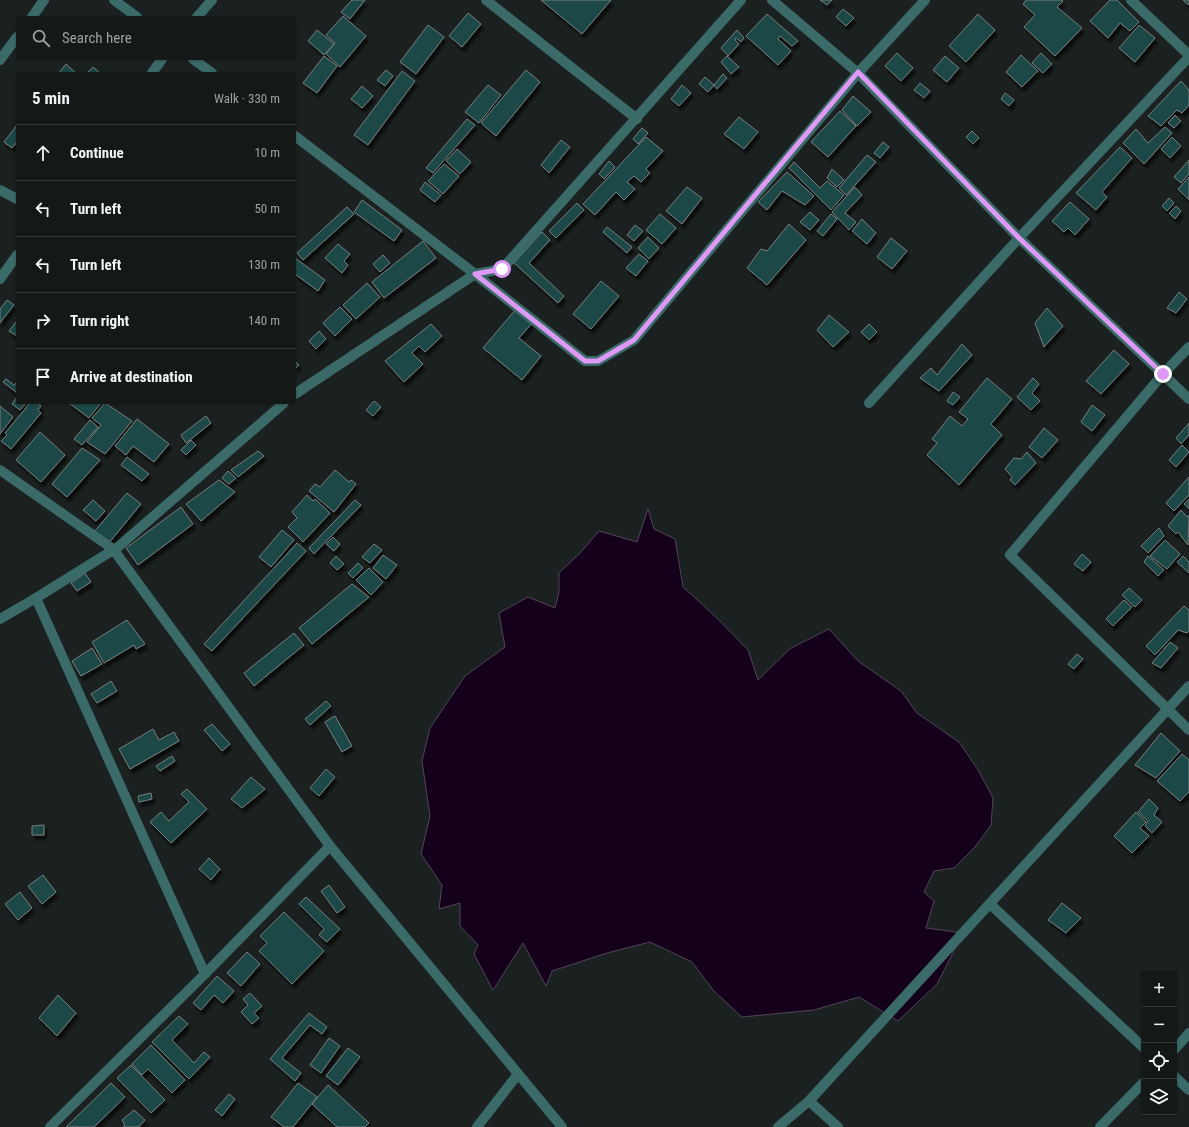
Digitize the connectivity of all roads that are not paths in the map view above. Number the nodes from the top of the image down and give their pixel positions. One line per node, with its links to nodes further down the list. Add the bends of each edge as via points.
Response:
1 (44, 0): 9 (street)
2 (114, 0): 10 (street)
3 (212, 0): 11 (street)
4 (486, 0): 20 (street)
5 (741, 0): 20 (street)
6 (772, 0): 19 (street)
7 (925, 0): 19 (street)
8 (1131, 0): 13 (street)
9 (33, 16)
10 (136, 16)
11 (198, 16)
12 (16, 38): 14 (street)
13 (1189, 56): 24 (street)
14 (0, 60)
15 (161, 60): 17 (street)
16 (195, 60): 18 (street)
17 (153, 72)
18 (211, 72)
19 (858, 72): 24 (street); 26 (street, via 634,340 598,361 585,361)
20 (637, 119): 26 (street, via 502,269)
21 (296, 137): 26 (street)
22 (0, 190): 23 (street)
23 (16, 198)
24 (1019, 238): 29 (street); 32 (street)
25 (16, 256): 27 (street)
26 (475, 274): 30 (street)
27 (0, 279)
28 (1189, 346): 29 (street)
29 (1163, 374): 31 (street); 39 (street, via 1010,555)
30 (296, 393)
31 (1189, 399)
32 (869, 403)
33 (283, 404): 35 (street)
34 (0, 470): 35 (street)
35 (113, 549): 36 (street); 41 (street)
36 (36, 598): 37 (street); 43 (street)
37 (0, 619)
38 (1189, 686): 39 (street)
39 (1168, 710): 40 (street); 42 (street)
40 (1189, 730)
41 (330, 846): 43 (street); 47 (street)
42 (990, 904): 45 (street); 51 (street)
43 (205, 974): 52 (street)
44 (1189, 1033): 46 (street)
45 (1141, 1045)
46 (1177, 1047)
47 (518, 1074): 53 (street); 54 (street)
48 (1177, 1079): 50 (street)
49 (1141, 1085): 57 (street)
50 (1189, 1090)
51 (809, 1101): 55 (street); 56 (street)
52 (50, 1127)
53 (477, 1127)
54 (562, 1127)
55 (778, 1127)
56 (838, 1127)
57 (1100, 1127)

